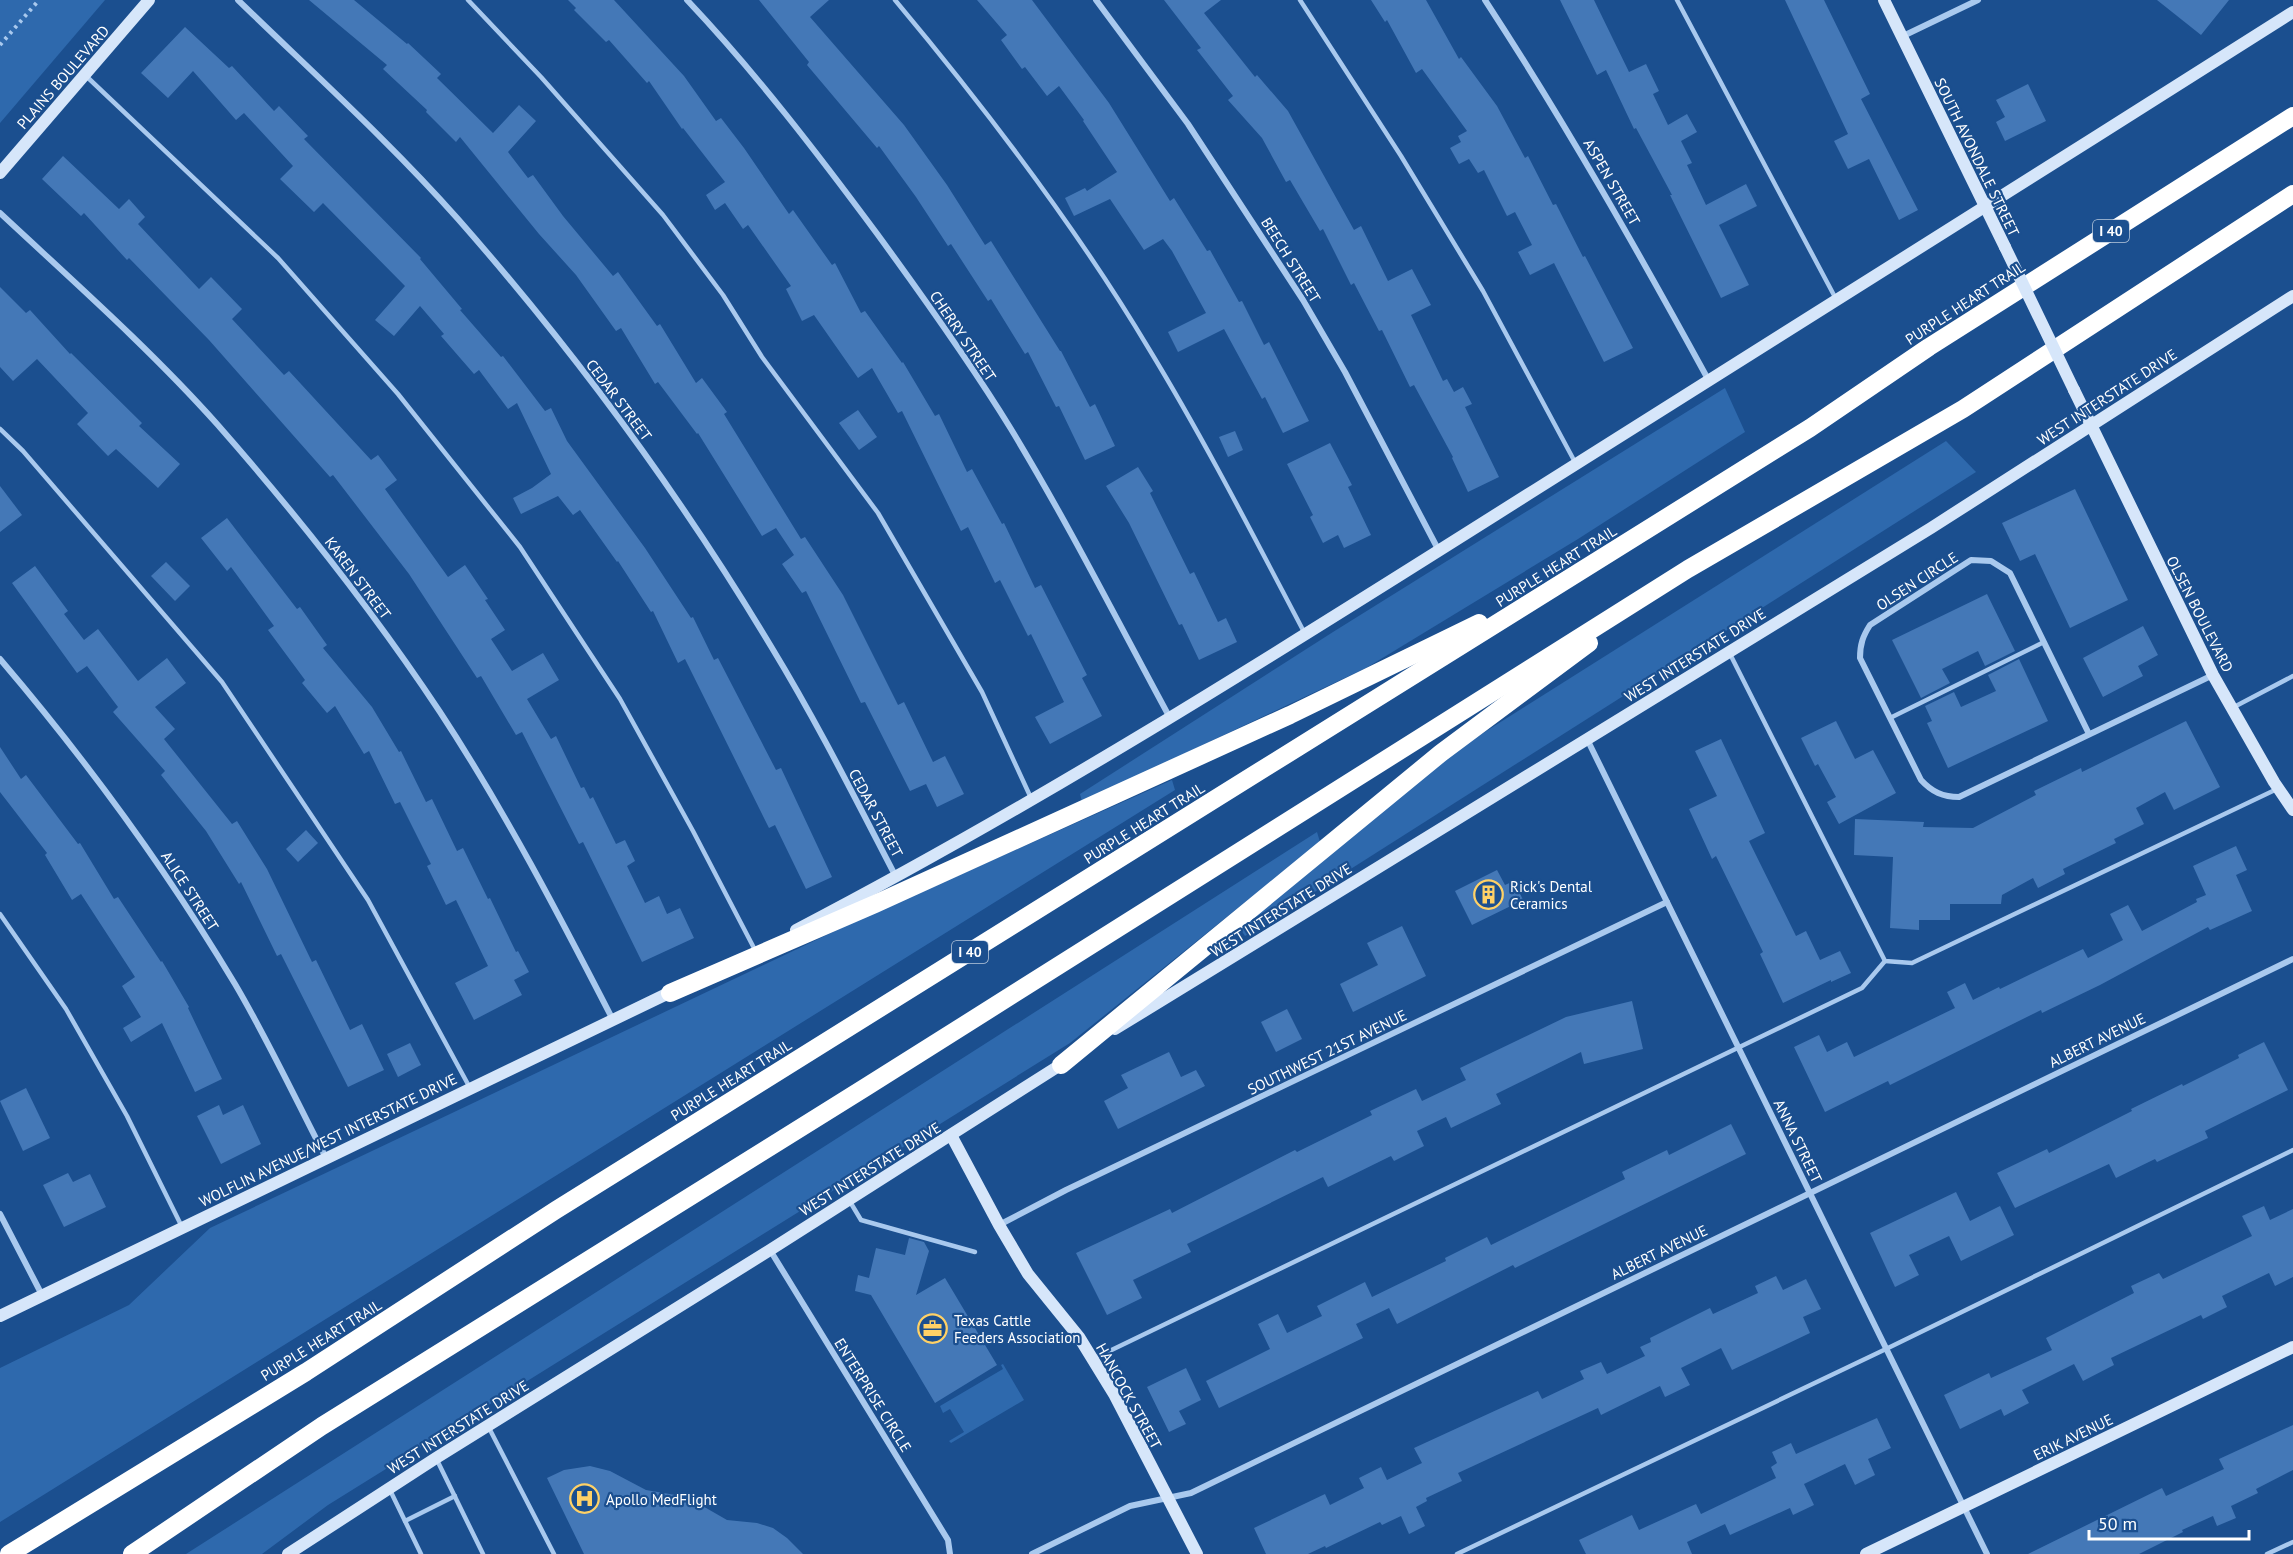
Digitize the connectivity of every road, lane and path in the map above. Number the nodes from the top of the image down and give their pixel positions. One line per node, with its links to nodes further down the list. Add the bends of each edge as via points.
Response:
1 (39, 0): 15 (path)
2 (149, 0): 16 (main road, PLAINS BOULEVARD)
3 (238, 0): 45 (street, CEDAR STREET, via 382,138 459,220 628,431 706,542 772,648)
4 (468, 0): 43 (lane, via 663,215 878,513 982,692)
5 (687, 0): 38 (street, CHERRY STREET, via 750,71 846,192 957,348 1052,498)
6 (895, 0): 31 (lane, via 1065,218 1223,478)
7 (1096, 0): 28 (street, BEECH STREET, via 1188,124 1303,300)
8 (1300, 0): 27 (lane, via 1477,281)
9 (1485, 0): 24 (street, ASPEN STREET, via 1618,214)
10 (1677, 0): 23 (lane)
11 (1884, 0): 14 (main road, SOUTH AVONDALE STREET)
12 (1978, 0): 14 (street)
13 (2293, 12): 20 (main road)
14 (1901, 37): 20 (main road, SOUTH AVONDALE STREET)
15 (0, 45)
16 (85, 75): 18 (main road, PLAINS BOULEVARD); 48 (lane, via 278,258 398,394 520,548 620,699)
17 (2293, 116): 30 (highway, PURPLE HEART TRAIL / I 40)
18 (0, 173)
19 (2293, 194): 29 (highway, via 1963,409)
20 (1986, 207): 23 (main road); 25 (main road, SOUTH AVONDALE STREET, bridge)
21 (0, 213): 52 (street, KAREN STREET, via 194,399 363,602 441,714 507,821)
22 (2293, 296): 25 (main road, WEST INTERSTATE DRIVE)
23 (1837, 301): 24 (main road)
24 (1709, 381): 27 (main road)
25 (2091, 425): 33 (main road, WEST INTERSTATE DRIVE); 35 (main road, OLSEN BOULEVARD)
26 (0, 429): 55 (lane, via 222,682 368,900)
27 (1576, 464): 28 (main road)
28 (1439, 551): 31 (main road)
29 (1688, 569): 54 (highway, via 1441,753); 80 (highway, via 322,1426)
30 (1559, 585): 51 (highway, via 1280,720); 79 (highway, PURPLE HEART TRAIL / I 40, via 556,1210 306,1372)
31 (1305, 634): 38 (main road)
32 (2044, 642): 39 (lane); 39 (street, OLSEN CIRCLE, via 2010,573 1991,561 1971,560 1870,625 1863,637 1860,658); 40 (street, OLSEN CIRCLE)
33 (1729, 652): 41 (main road, WEST INTERSTATE DRIVE); 50 (lane)
34 (0, 659): 58 (street, ALICE STREET, via 57,725 154,857 235,984)
35 (2213, 675): 37 (main road, OLSEN BOULEVARD); 40 (street, OLSEN CIRCLE)
36 (2293, 676): 37 (lane)
37 (2232, 708): 42 (main road, OLSEN BOULEVARD)
38 (1170, 718): 43 (main road)
39 (1890, 718): 40 (street, OLSEN CIRCLE, via 1921,780 1937,794 1948,797 1959,796)
40 (2089, 734)
41 (1587, 739): 46 (street, ANNA STREET); 54 (main road, WEST INTERSTATE DRIVE)
42 (2278, 789): 44 (main road, OLSEN BOULEVARD); 50 (lane, via 1912,963)
43 (1031, 799): 45 (main road)
44 (2293, 810)
45 (896, 877): 48 (main road)
46 (1667, 902): 53 (street, ANNA STREET); 62 (street, SOUTHWEST 21ST AVENUE)
47 (0, 914): 63 (lane, via 66,1009 127,1116)
48 (755, 951): 51 (main road)
49 (2293, 959): 59 (street, ALBERT AVENUE)
50 (1886, 961): 53 (lane, via 1862,988)
51 (670, 993): 52 (main road, WOLFLIN AVENUE/WEST INTERSTATE DRIVE)
52 (614, 1020): 55 (main road, WOLFLIN AVENUE/WEST INTERSTATE DRIVE)
53 (1739, 1048): 59 (street, ANNA STREET); 70 (lane)
54 (1061, 1065): 56 (main road, WEST INTERSTATE DRIVE)
55 (470, 1088): 58 (main road, WOLFLIN AVENUE/WEST INTERSTATE DRIVE)
56 (951, 1135): 60 (main road, WEST INTERSTATE DRIVE); 62 (main road, HANCOCK STREET)
57 (2293, 1150): 69 (lane)
58 (326, 1158): 63 (main road, WOLFLIN AVENUE/WEST INTERSTATE DRIVE)
59 (1810, 1192): 69 (street, ANNA STREET); 75 (street, ALBERT AVENUE, via 1191,1493)
60 (849, 1200): 64 (main road, WEST INTERSTATE DRIVE); 65 (lane, via 861,1220)
61 (0, 1214): 66 (street)
62 (999, 1225): 70 (main road, HANCOCK STREET, via 1028,1274)
63 (182, 1227): 66 (main road, WOLFLIN AVENUE/WEST INTERSTATE DRIVE)
64 (770, 1250): 71 (main road, WEST INTERSTATE DRIVE); 85 (street, ENTERPRISE CIRCLE, via 948,1540)
65 (975, 1252)
66 (42, 1295): 67 (main road, WOLFLIN AVENUE/WEST INTERSTATE DRIVE)
67 (0, 1316)
68 (2293, 1347): 76 (main road, ERIK AVENUE)
69 (1886, 1349): 76 (street, ANNA STREET); 88 (lane)
70 (1093, 1359): 75 (main road, HANCOCK STREET)
71 (488, 1426): 72 (main road, WEST INTERSTATE DRIVE); 84 (lane)
72 (436, 1458): 73 (main road, WEST INTERSTATE DRIVE); 74 (lane)
73 (389, 1488): 77 (lane); 81 (main road, WEST INTERSTATE DRIVE)
74 (455, 1496): 77 (lane); 83 (lane)
75 (1167, 1498): 86 (street, ALBERT AVENUE, via 1130,1506); 87 (main road, HANCOCK STREET)
76 (1964, 1506): 89 (main road, ERIK AVENUE); 90 (street, ANNA STREET)
77 (405, 1521): 82 (lane)
78 (2293, 1542): 91 (lane)
79 (9, 1554)
80 (132, 1554)
81 (288, 1554)
82 (421, 1554)
83 (483, 1554)
84 (554, 1554)
85 (950, 1554)
86 (1032, 1554)
87 (1197, 1554)
88 (1457, 1554)
89 (1866, 1554)
90 (1987, 1554)
91 (2267, 1554)

